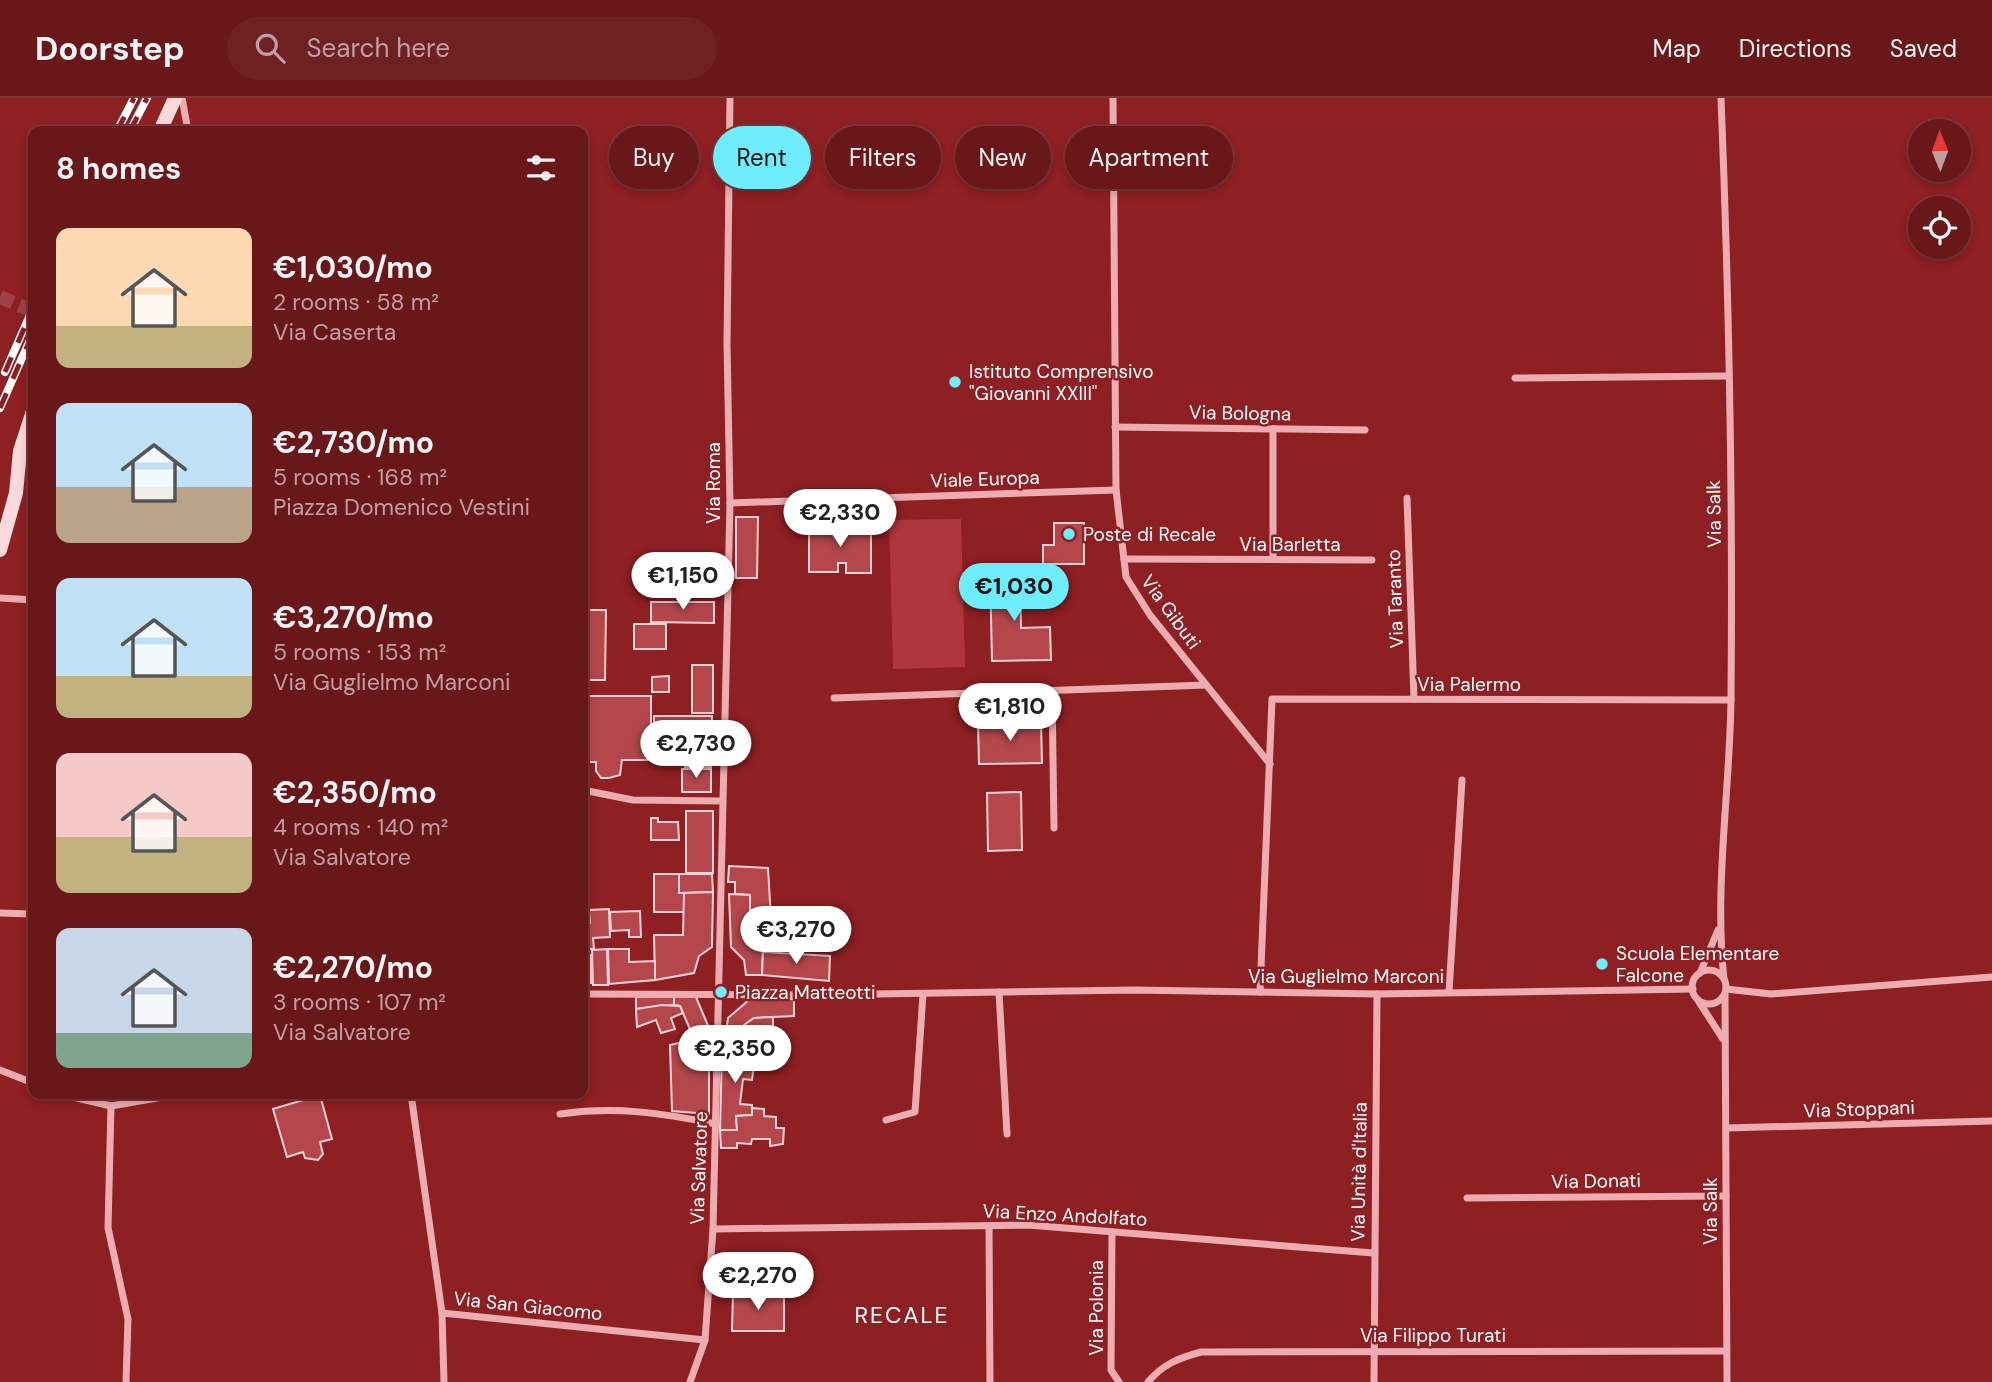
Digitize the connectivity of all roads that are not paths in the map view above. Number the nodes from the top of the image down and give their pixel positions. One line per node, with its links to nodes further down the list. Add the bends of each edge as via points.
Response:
1 (175, 98): 6 (street)
2 (182, 98): 7 (street)
3 (730, 98): 16 (street, Via Roma)
4 (1113, 98): 11 (street, Via Gibuti)
5 (1721, 98): 8 (street, Via Salk)
6 (162, 126)
7 (187, 126)
8 (1728, 376): 9 (street); 27 (street, Via Salk)
9 (1515, 378)
10 (28, 426): 17 (street)
11 (1115, 427): 12 (street, Via Bologna); 14 (street, Via Gibuti)
12 (1273, 429): 13 (street, Via Bologna); 19 (street)
13 (1365, 430)
14 (1116, 490): 16 (street, Viale Europa); 18 (street, Via Gibuti)
15 (1407, 498): 26 (street, Via Taranto)
16 (730, 503): 31 (street, Via Roma)
17 (0, 550)
18 (1124, 559): 19 (street, Via Barletta); 23 (street, Via Gibuti, via 1126,577 1150,615)
19 (1273, 559): 20 (street, Via Barletta)
20 (1372, 559)
21 (0, 598): 22 (street)
22 (28, 600)
23 (1206, 685): 24 (street); 28 (street, Via Gibuti)
24 (1052, 691): 25 (street); 32 (street)
25 (834, 698)
26 (1414, 699): 27 (street, Via Palermo); 28 (street, Via Palermo, via 1272,699)
27 (1731, 700): 35 (street, Via Salk)
28 (1270, 764): 42 (street)
29 (1462, 780): 43 (street)
30 (588, 791): 31 (street, via 633,800)
31 (722, 801): 46 (street, Via Roma)
32 (1054, 828)
33 (0, 913): 34 (street)
34 (28, 914)
35 (1718, 929): 36 (street, Via Salk); 38 (street, Via Salk)
36 (1700, 974): 38 (street, via 1711,971); 39 (street, Via Salk)
37 (1992, 977): 40 (street, via 1771,994)
38 (1724, 979): 40 (street, Via Salk)
39 (1693, 989): 43 (street, Via Guglielmo Marconi); 48 (street)
40 (1725, 991): 48 (street, via 1713,1004); 49 (street, Via Salk)
41 (999, 992): 42 (street, Via Guglielmo Marconi); 44 (street, Via Guglielmo Marconi); 61 (street)
42 (1260, 992): 47 (street, Via Guglielmo Marconi)
43 (1449, 992): 47 (street, Via Guglielmo Marconi)
44 (923, 993): 46 (street, Via Guglielmo Marconi); 57 (street, via 915,1112)
45 (588, 994): 46 (street, Via Guglielmo Marconi)
46 (720, 994): 59 (street, Via Salvatore)
47 (1377, 994): 67 (street, Via Unità d'Italia)
48 (1697, 999): 49 (street)
49 (1723, 1039): 60 (street, Via Salk)
50 (0, 1070): 51 (street)
51 (28, 1081)
52 (81, 1099): 55 (street)
53 (151, 1099): 55 (street)
54 (412, 1099): 68 (street, Via San Giacomo)
55 (111, 1106): 72 (street, via 108,1228 128,1319)
56 (560, 1114): 59 (street, via 654,1111)
57 (886, 1119)
58 (1992, 1121): 60 (street, Via Stoppani)
59 (716, 1124): 65 (street, Via Salvatore)
60 (1726, 1128): 62 (street, Via Salk)
61 (1007, 1134)
62 (1726, 1196): 63 (street, Via Donati); 71 (street, Via Salk)
63 (1467, 1198)
64 (989, 1226): 65 (street, Via Enzo Andolfato); 66 (street, Via Enzo Andolfato); 75 (street)
65 (713, 1229): 69 (street, Via Salvatore)
66 (1112, 1232): 67 (street, Via Enzo Andolfato); 76 (street, Via Polonia, via 1111,1370)
67 (1373, 1253): 70 (street, Via Unità d'Italia)
68 (442, 1312): 69 (street, Via San Giacomo); 73 (street)
69 (705, 1340): 74 (street, Via Salvatore)
70 (1374, 1351): 71 (street, Via Filippo Turati); 77 (street, Via Filippo Turati, via 1201,1352 1161,1368); 78 (street, Via Unità d'Italia)
71 (1726, 1351): 79 (street, Via Salk)
72 (126, 1382)
73 (444, 1382)
74 (690, 1382)
75 (990, 1382)
76 (1119, 1382)
77 (1148, 1382)
78 (1374, 1382)
79 (1727, 1382)

